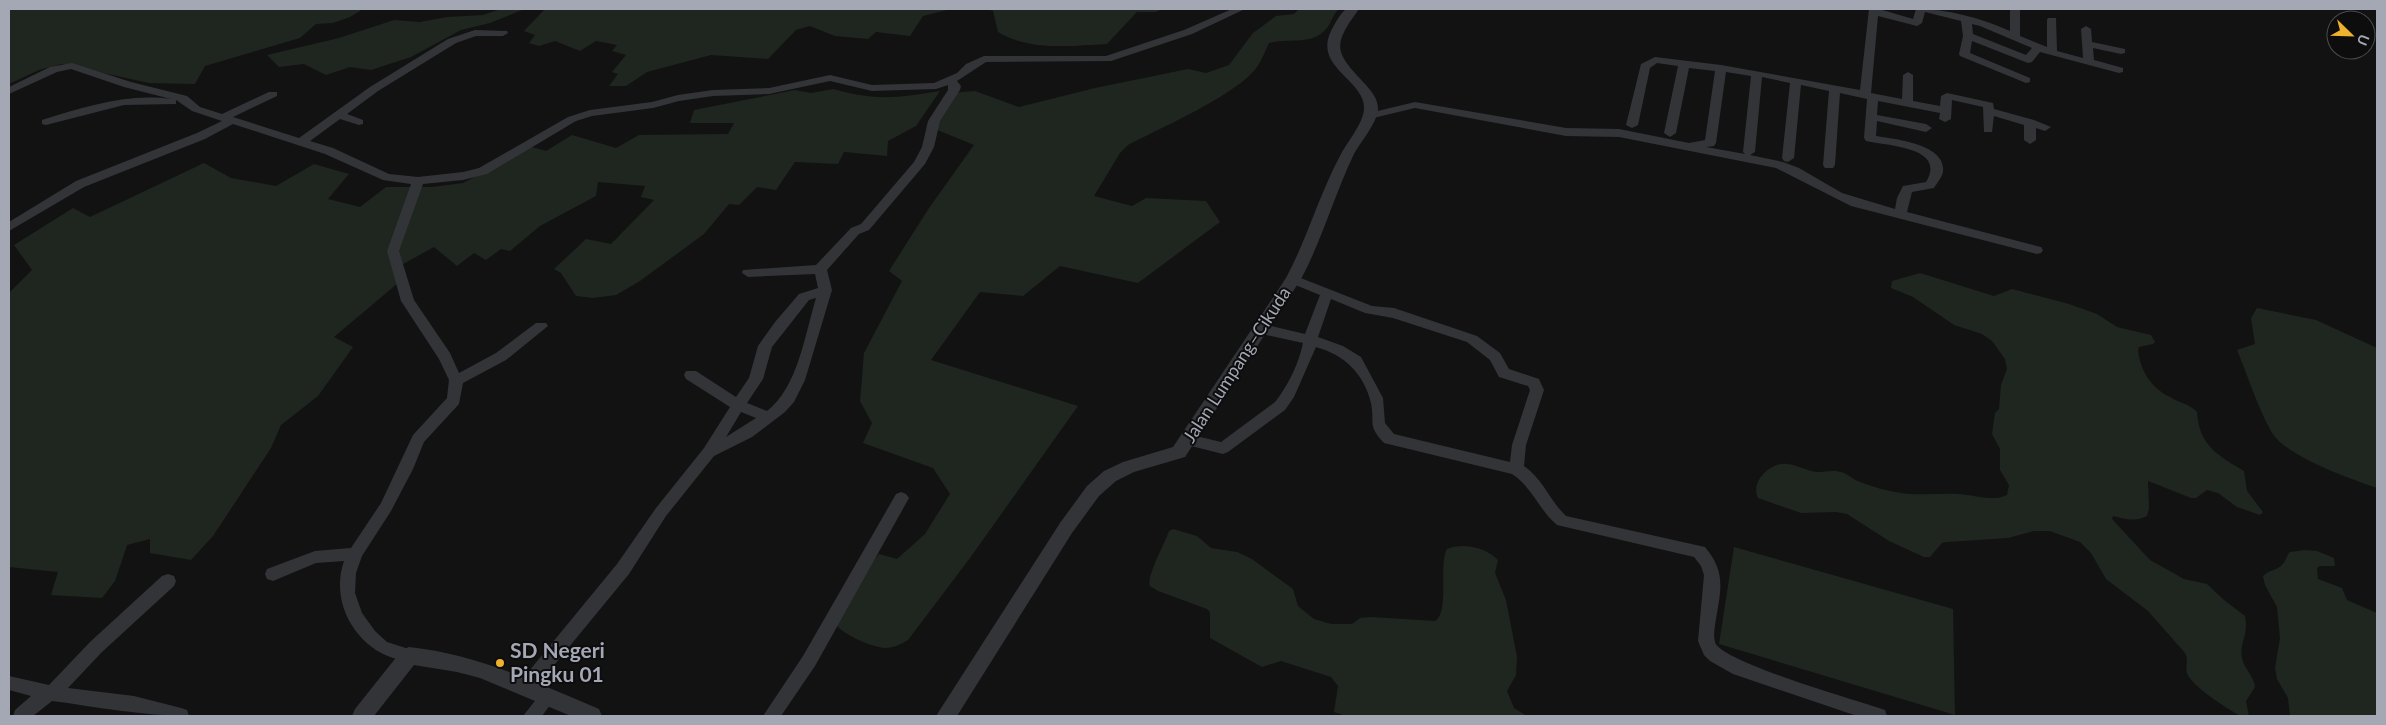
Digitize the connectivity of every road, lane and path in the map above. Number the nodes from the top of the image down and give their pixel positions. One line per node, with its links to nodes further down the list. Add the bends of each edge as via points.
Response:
1 (1240, 9): 23 (street, via 1125,55 1107,59 984,59)
2 (1353, 9): 33 (street, via 1345,16 1334,38 1333,49 1344,69 1368,95)
3 (1923, 9): 5 (street, via 1917,23); 6 (street)
4 (2015, 9): 11 (street)
5 (1874, 10): 28 (street)
6 (1966, 18): 10 (street); 11 (street)
7 (2052, 20): 15 (street)
8 (2086, 29): 12 (street)
9 (503, 33): 32 (street, via 475,32 452,42)
10 (1968, 36): 13 (street, via 2028,60); 22 (street, via 1964,54)
11 (2015, 36): 13 (street)
12 (2088, 44): 14 (street); 16 (street)
13 (2039, 46): 15 (street)
14 (2120, 51)
15 (2052, 53): 16 (street)
16 (2089, 62): 19 (street)
17 (1684, 64): 18 (street); 39 (street, via 1655,60 1645,66); 44 (street)
18 (1720, 68): 20 (street); 43 (street, via 1710,143 1696,144 1630,132)
19 (2119, 70)
20 (1757, 73): 24 (street); 47 (street)
21 (1908, 75): 29 (street)
22 (2026, 80)
23 (951, 81): 50 (street, via 925,87 881,88 830,78 769,91 713,93 644,107 590,113 572,118 483,170 463,176); 54 (street, via 954,90 934,121 928,147 919,164 865,227 855,231)
24 (1796, 81): 25 (street); 48 (street)
25 (1835, 89): 28 (street); 49 (street)
26 (9, 90): 30 (street, via 54,70 72,66 128,85 183,98)
27 (273, 94): 35 (street)
28 (1869, 95): 29 (street); 34 (street)
29 (1907, 103): 31 (street, via 1945,115 1947,96 1989,105)
30 (196, 109): 35 (street); 36 (street, via 169,101 138,100)
31 (1988, 111): 38 (street); 42 (street)
32 (337, 114): 37 (street); 46 (street)
33 (1369, 116): 43 (street, via 1415,105 1566,132); 56 (street, Jalan Lumpang–Cikuda, via 1346,157)
34 (1872, 117): 41 (street); 51 (street, via 1870,138 1925,150 1936,161 1935,179 1930,185 1907,189)
35 (228, 119): 46 (street); 52 (street, via 201,136 80,184)
36 (46, 122)
37 (359, 122)
38 (2030, 122): 40 (street); 45 (street)
39 (1632, 125)
40 (2045, 126)
41 (1926, 128)
42 (1988, 130)
43 (1619, 133): 51 (street, via 1778,165 1855,203)
44 (1670, 133)
45 (2030, 140)
46 (301, 142): 50 (street, via 387,177)
47 (1749, 152)
48 (1788, 158)
49 (1828, 165)
50 (418, 181): 63 (street, via 393,251 408,301 445,357)
51 (1901, 214): 53 (street)
52 (9, 227)
53 (2036, 250)
54 (820, 268): 55 (street); 57 (street)
55 (748, 273)
56 (1293, 280): 58 (street); 60 (street, Jalan Lumpang–Cikuda)
57 (826, 290): 64 (street, via 804,296 780,325 766,346 756,379); 65 (street, via 798,380 789,398)
58 (1327, 293): 61 (street); 68 (street, via 1370,310 1394,313 1472,339 1495,357 1504,372 1534,383 1537,390 1519,445)
59 (541, 326): 63 (street, via 488,367)
60 (1262, 329): 61 (street); 66 (street, Jalan Lumpang–Cikuda)
61 (1311, 342): 66 (street, via 1300,374 1280,406 1222,448); 68 (street, via 1345,352 1356,360 1377,399 1379,430 1389,439)
62 (691, 375): 64 (street)
63 (456, 380): 70 (street, via 454,400 418,440 386,507)
64 (738, 405): 65 (street); 67 (street)
65 (768, 417): 67 (street, via 731,442)
66 (1188, 440): 84 (street, Jalan Lumpang–Cikuda, via 1179,452 1129,467 1110,476 1094,491 1066,528)
67 (709, 452): 75 (street, via 661,512 623,568)
68 (1516, 469): 85 (street, via 1529,477 1554,515 1562,521 1693,549 1706,558 1714,578 1707,645 1718,658 1739,669)
69 (901, 498): 83 (street, via 809,661)
70 (355, 554): 71 (street, via 315,558); 73 (street, via 348,574 347,593 355,616 369,636 382,646)
71 (273, 574)
72 (168, 581): 76 (street, via 96,647)
73 (409, 656): 75 (street, via 453,662); 80 (street)
74 (9, 683): 76 (street)
75 (526, 687): 77 (street)
76 (52, 693): 78 (street, via 42,697); 79 (street, via 134,704)
77 (548, 697): 81 (street); 82 (street)
78 (21, 716)
79 (181, 716)
80 (362, 716)
81 (531, 716)
82 (592, 716)
83 (771, 716)
84 (946, 716)
85 (1879, 716)

